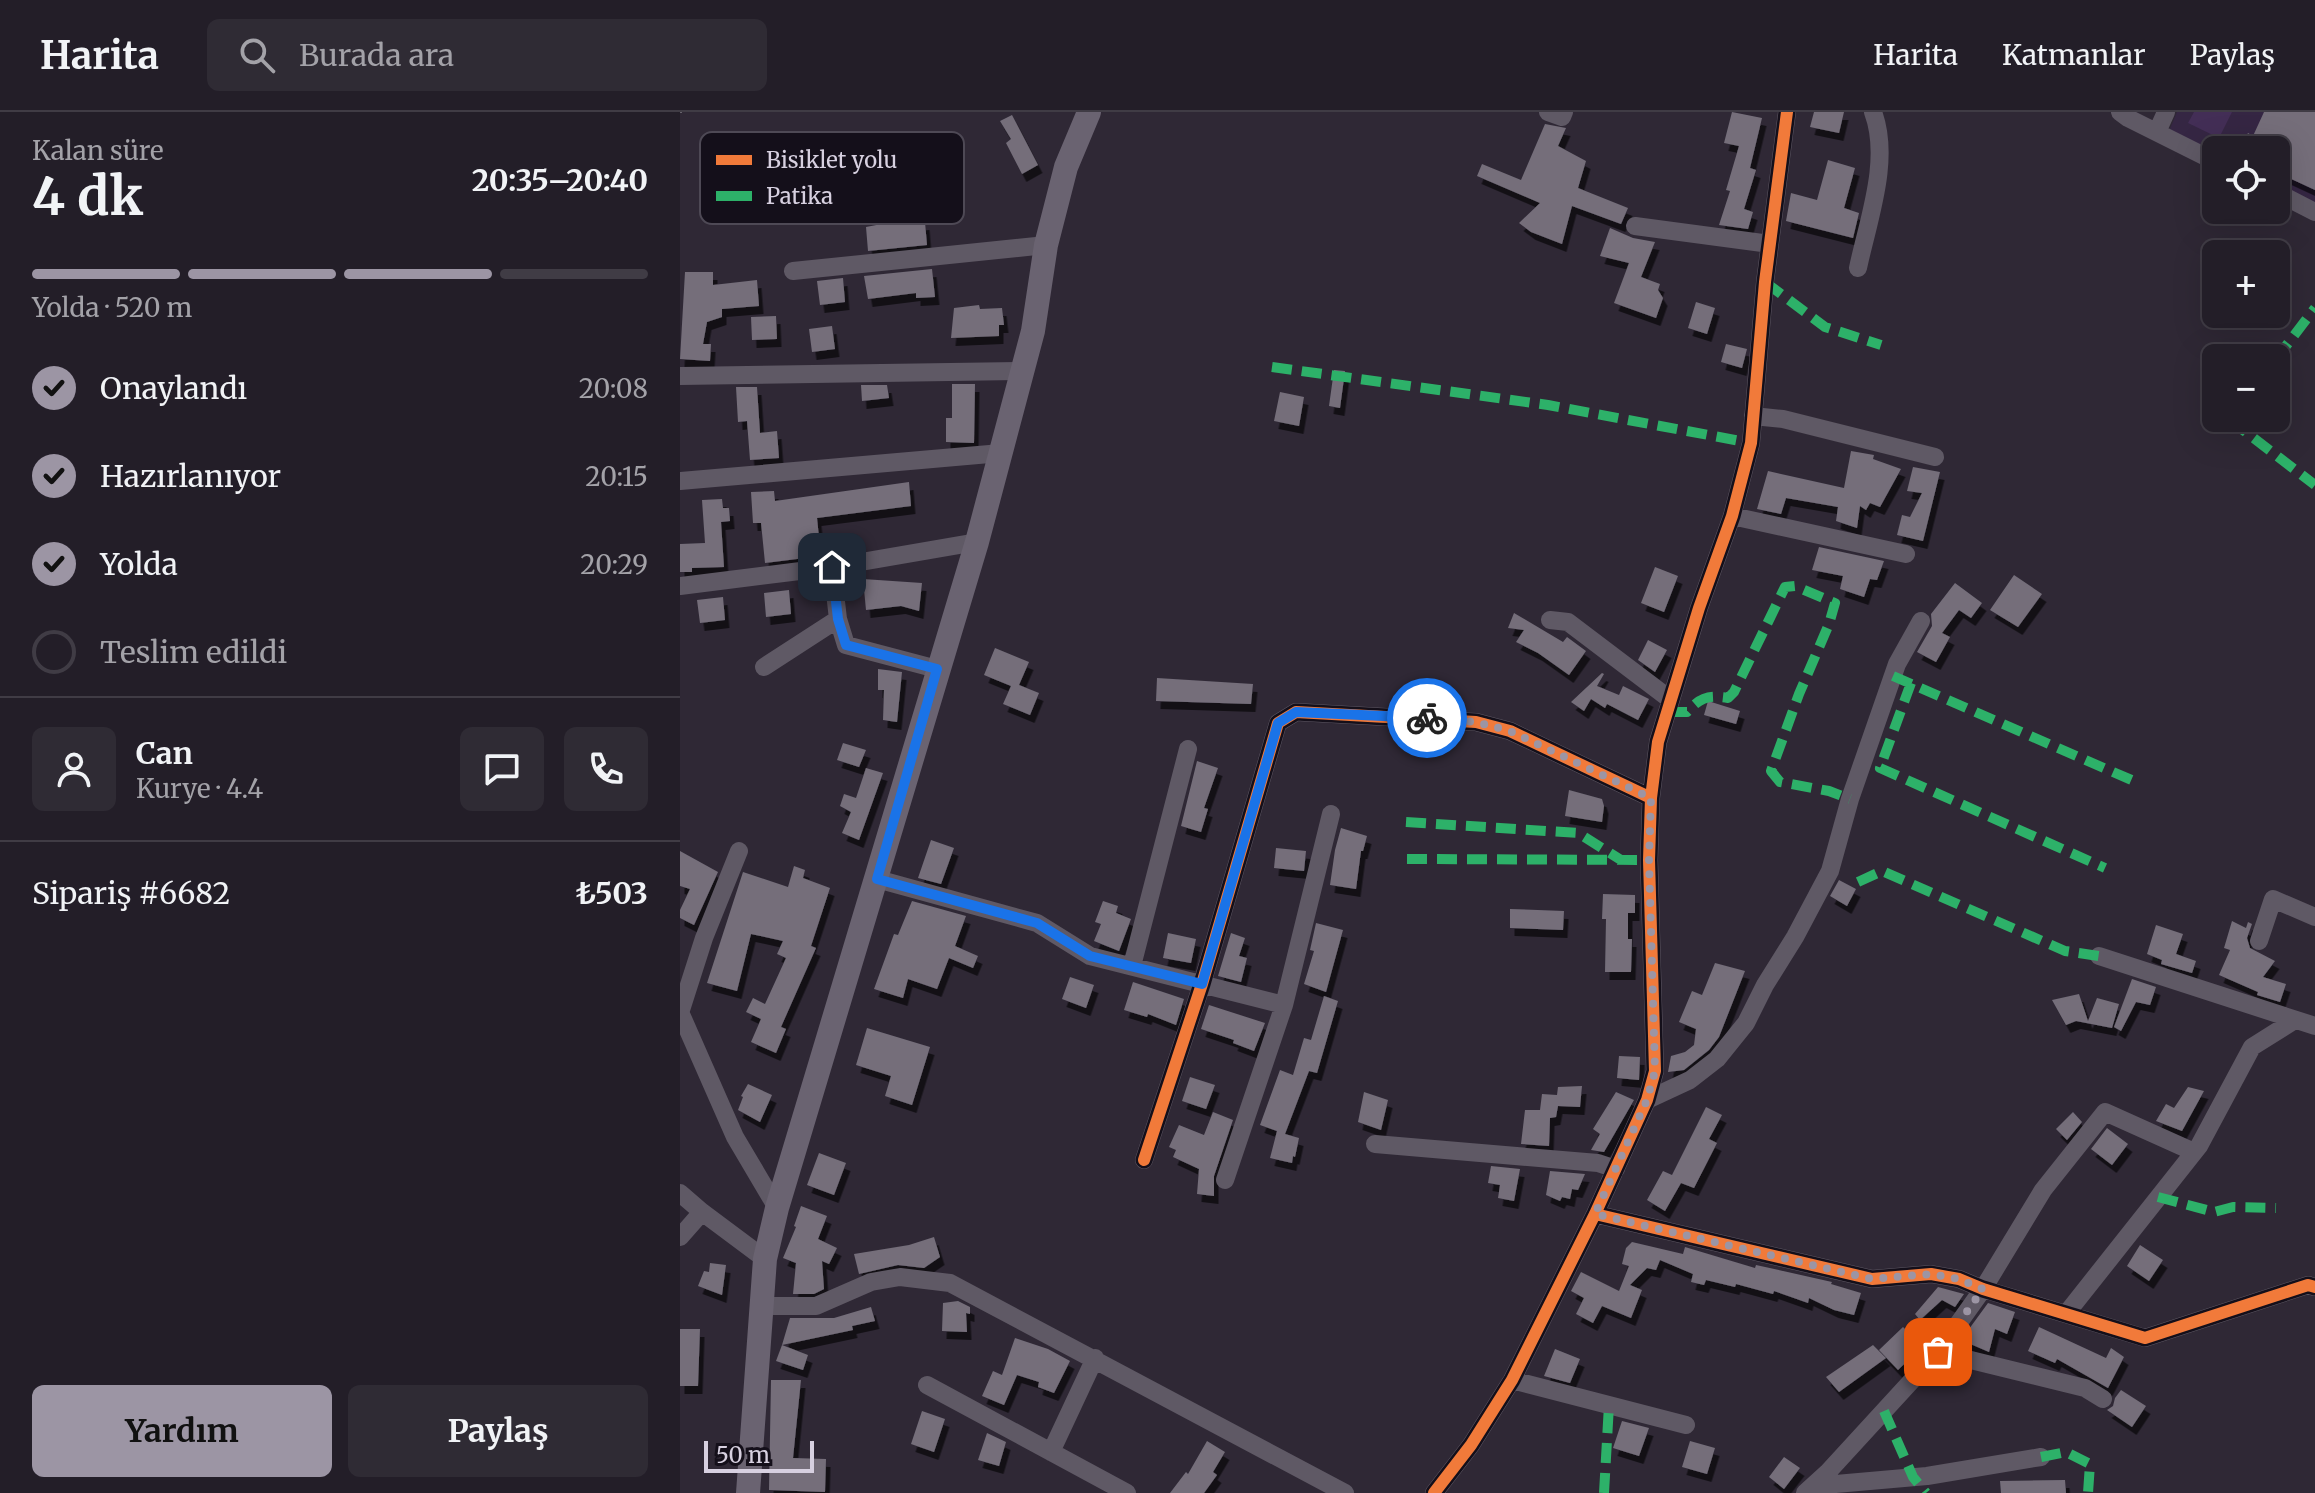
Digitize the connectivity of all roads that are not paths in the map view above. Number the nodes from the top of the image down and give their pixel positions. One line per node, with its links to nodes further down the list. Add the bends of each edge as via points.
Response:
1 (1089, 112): 14 (main road, via 1066,167)
2 (1548, 112): 3 (street, via 1562,117)
3 (1564, 112)
4 (1787, 112): 13 (street)
5 (1873, 112): 15 (street, via 1878,172)
6 (2120, 112): 8 (street)
7 (2166, 112): 8 (street)
8 (2157, 132): 9 (street)
9 (2202, 155)
10 (2290, 199): 11 (street)
11 (2315, 212)
12 (1635, 226): 13 (street)
13 (1770, 244): 19 (street)
14 (1046, 245): 16 (street); 17 (main road)
15 (1858, 268)
16 (793, 271)
17 (1023, 371): 18 (street); 20 (main road)
18 (680, 376)
19 (1753, 416): 21 (street); 23 (street)
20 (1001, 453): 22 (street); 24 (main road)
21 (1935, 457)
22 (680, 481)
23 (1732, 516): 25 (street); 33 (street)
24 (977, 542): 26 (street); 32 (main road)
25 (1906, 554)
26 (832, 567): 27 (street); 28 (street)
27 (680, 586)
28 (838, 619): 31 (street); 32 (street, via 846,645)
29 (1550, 620): 33 (street, via 1568,622)
30 (1921, 621): 48 (street, via 1897,664 1830,871 1746,1023 1717,1059 1690,1080)
31 (764, 667)
32 (937, 669): 38 (main road)
33 (1671, 700): 35 (street, via 1658,742)
34 (1188, 749): 42 (street)
35 (1651, 798): 43 (street, via 1510,731 1476,722 1296,712 1278,723); 48 (street, via 1655,1071)
36 (1331, 814): 44 (street)
37 (739, 851): 45 (street)
38 (877, 879): 42 (street, via 1037,923 1090,956); 55 (main road)
39 (2315, 917): 40 (street, via 2273,899)
40 (2259, 941)
41 (2099, 956): 46 (street)
42 (1132, 966): 43 (street)
43 (1202, 984): 44 (street); 51 (street)
44 (1284, 1005): 53 (street)
45 (680, 1012): 55 (street, via 735,1137)
46 (2295, 1020): 47 (street); 50 (street, via 2252,1047)
47 (2315, 1026)
48 (1647, 1100): 52 (street)
49 (1375, 1144): 52 (street, via 1598,1163)
50 (2194, 1152): 61 (street, via 2105,1112 2043,1190); 63 (street)
51 (1144, 1160)
52 (1616, 1169): 57 (street)
53 (1225, 1180)
54 (680, 1193): 56 (street)
55 (777, 1208): 59 (main road)
56 (702, 1212): 58 (street); 59 (street)
57 (1595, 1214): 61 (street, via 1872,1279 1931,1274); 66 (street)
58 (680, 1237)
59 (765, 1259): 62 (main road)
60 (2315, 1287): 63 (street, via 2145,1338)
61 (1983, 1289): 63 (street); 64 (street)
62 (762, 1306): 65 (street, via 816,1306 871,1282 900,1277 950,1283); 73 (main road)
63 (2066, 1314)
64 (1938, 1352): 68 (street, via 2085,1388); 72 (street)
65 (1095, 1358): 70 (street); 75 (street)
66 (1512, 1380): 69 (street); 76 (street)
67 (927, 1385): 70 (street)
68 (2103, 1399)
69 (1686, 1425)
70 (1051, 1452): 74 (street)
71 (2041, 1457): 72 (street)
72 (1809, 1490)
73 (748, 1493)
74 (1127, 1493)
75 (1345, 1493)
76 (1434, 1493)

